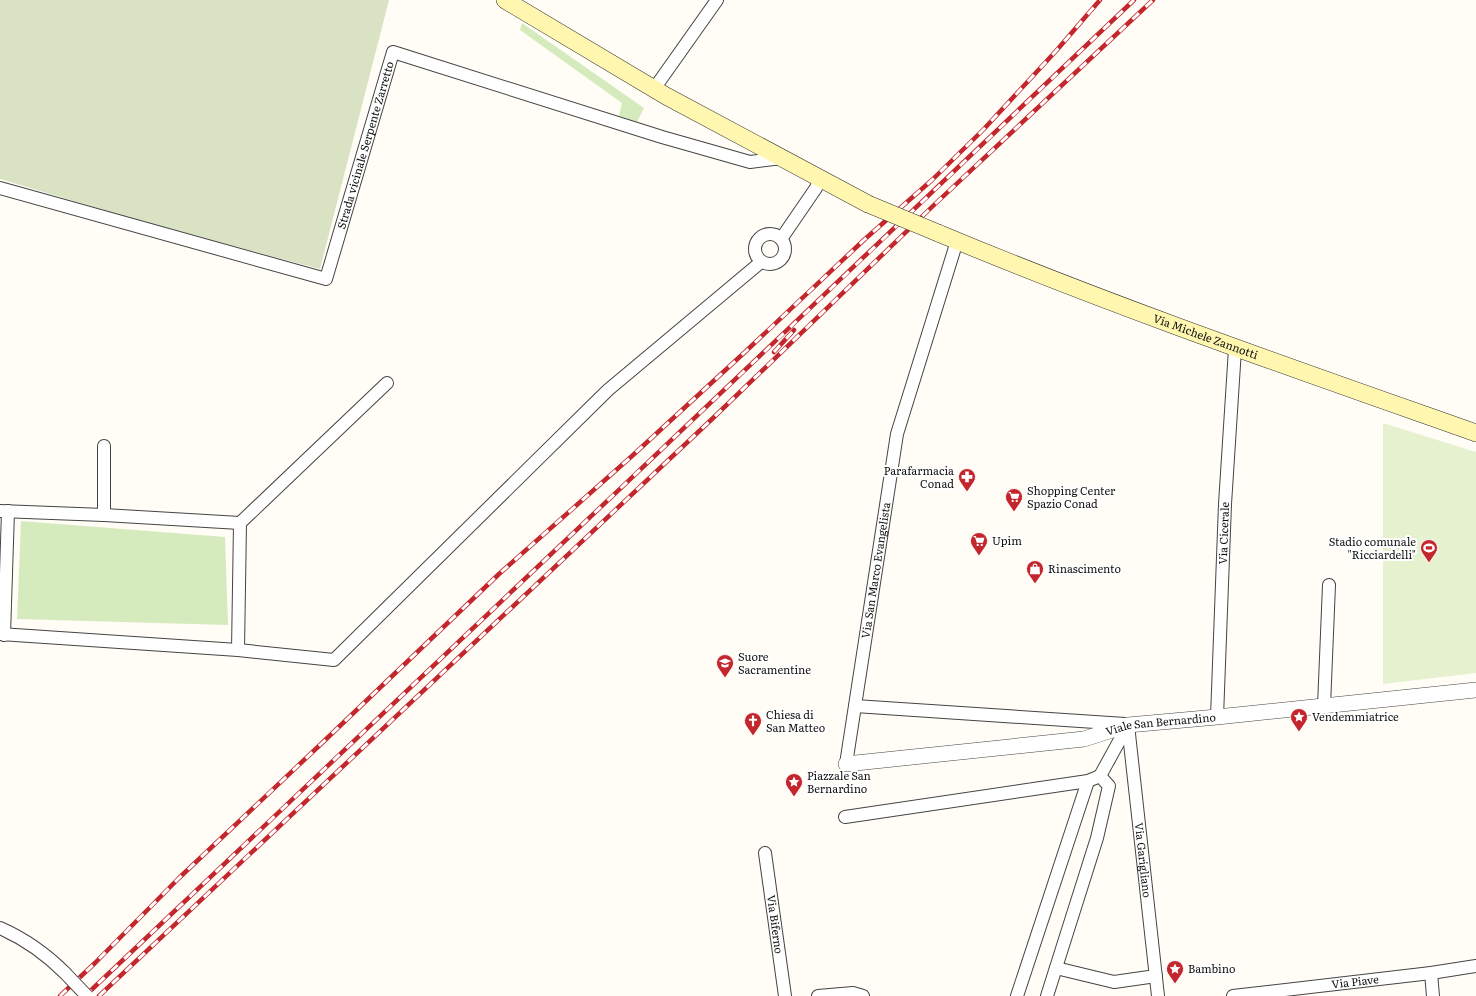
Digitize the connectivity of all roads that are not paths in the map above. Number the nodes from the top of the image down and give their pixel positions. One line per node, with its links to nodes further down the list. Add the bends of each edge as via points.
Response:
1 (505, 0): 3 (main road, Via Michele Zannotti)
2 (717, 0): 3 (street)
3 (654, 89): 4 (main road, Via Michele Zannotti)
4 (782, 158): 5 (main road, Via Michele Zannotti); 6 (street, Strada vicinale Serpente Zarretto, via 750,162 662,137 393,52 326,280)
5 (820, 178): 7 (street, via 816,188); 8 (main road, Via Michele Zannotti, bridge, via 868,204)
6 (0, 188)
7 (781, 239): 9 (street, via 785,248 783,257 776,264); 9 (street, via 777,235 767,234 758,239 755,249)
8 (957, 241): 10 (main road, Via Michele Zannotti); 21 (street, Via San Marco Evangelista, via 898,434)
9 (761, 262): 19 (street, via 608,390 334,660)
10 (1235, 348): 12 (main road, Via Michele Zannotti); 23 (street, Via Cicerale, via 1224,504)
11 (387, 383): 16 (street)
12 (1476, 433)
13 (104, 446): 15 (street)
14 (4, 511): 15 (street); 18 (street)
15 (104, 515): 16 (street)
16 (240, 523): 19 (street)
17 (1329, 585): 22 (street)
18 (2, 635): 19 (street)
19 (238, 650)
20 (1476, 690): 22 (street, Viale San Bernardino)
21 (855, 706): 24 (street); 25 (street, Via San Marco Evangelista)
22 (1324, 706): 23 (street, Viale San Bernardino)
23 (1217, 717): 24 (street, Viale San Bernardino)
24 (1128, 725): 25 (street, Viale San Bernardino, via 1084,740); 26 (street); 33 (street, Via Garigliano)
25 (846, 764)
26 (1094, 779): 27 (street); 31 (street, via 1109,786 1097,838); 39 (street)
27 (845, 818)
28 (765, 853): 36 (street, Via Biferno)
29 (0, 928): 35 (street, bridge, via 18,936 52,960)
30 (1476, 966): 32 (street, Via Piave)
31 (1056, 968): 33 (street, via 1114,982); 40 (street)
32 (1431, 973): 34 (street, Via Piave); 43 (street)
33 (1156, 976): 41 (street, Via Garigliano)
34 (1329, 990): 42 (street, Via Piave)
35 (87, 996)
36 (785, 996)
37 (818, 996): 38 (street, via 853,993)
38 (863, 996)
39 (1017, 996)
40 (1047, 996)
41 (1158, 996)
42 (1233, 996)
43 (1433, 996)

